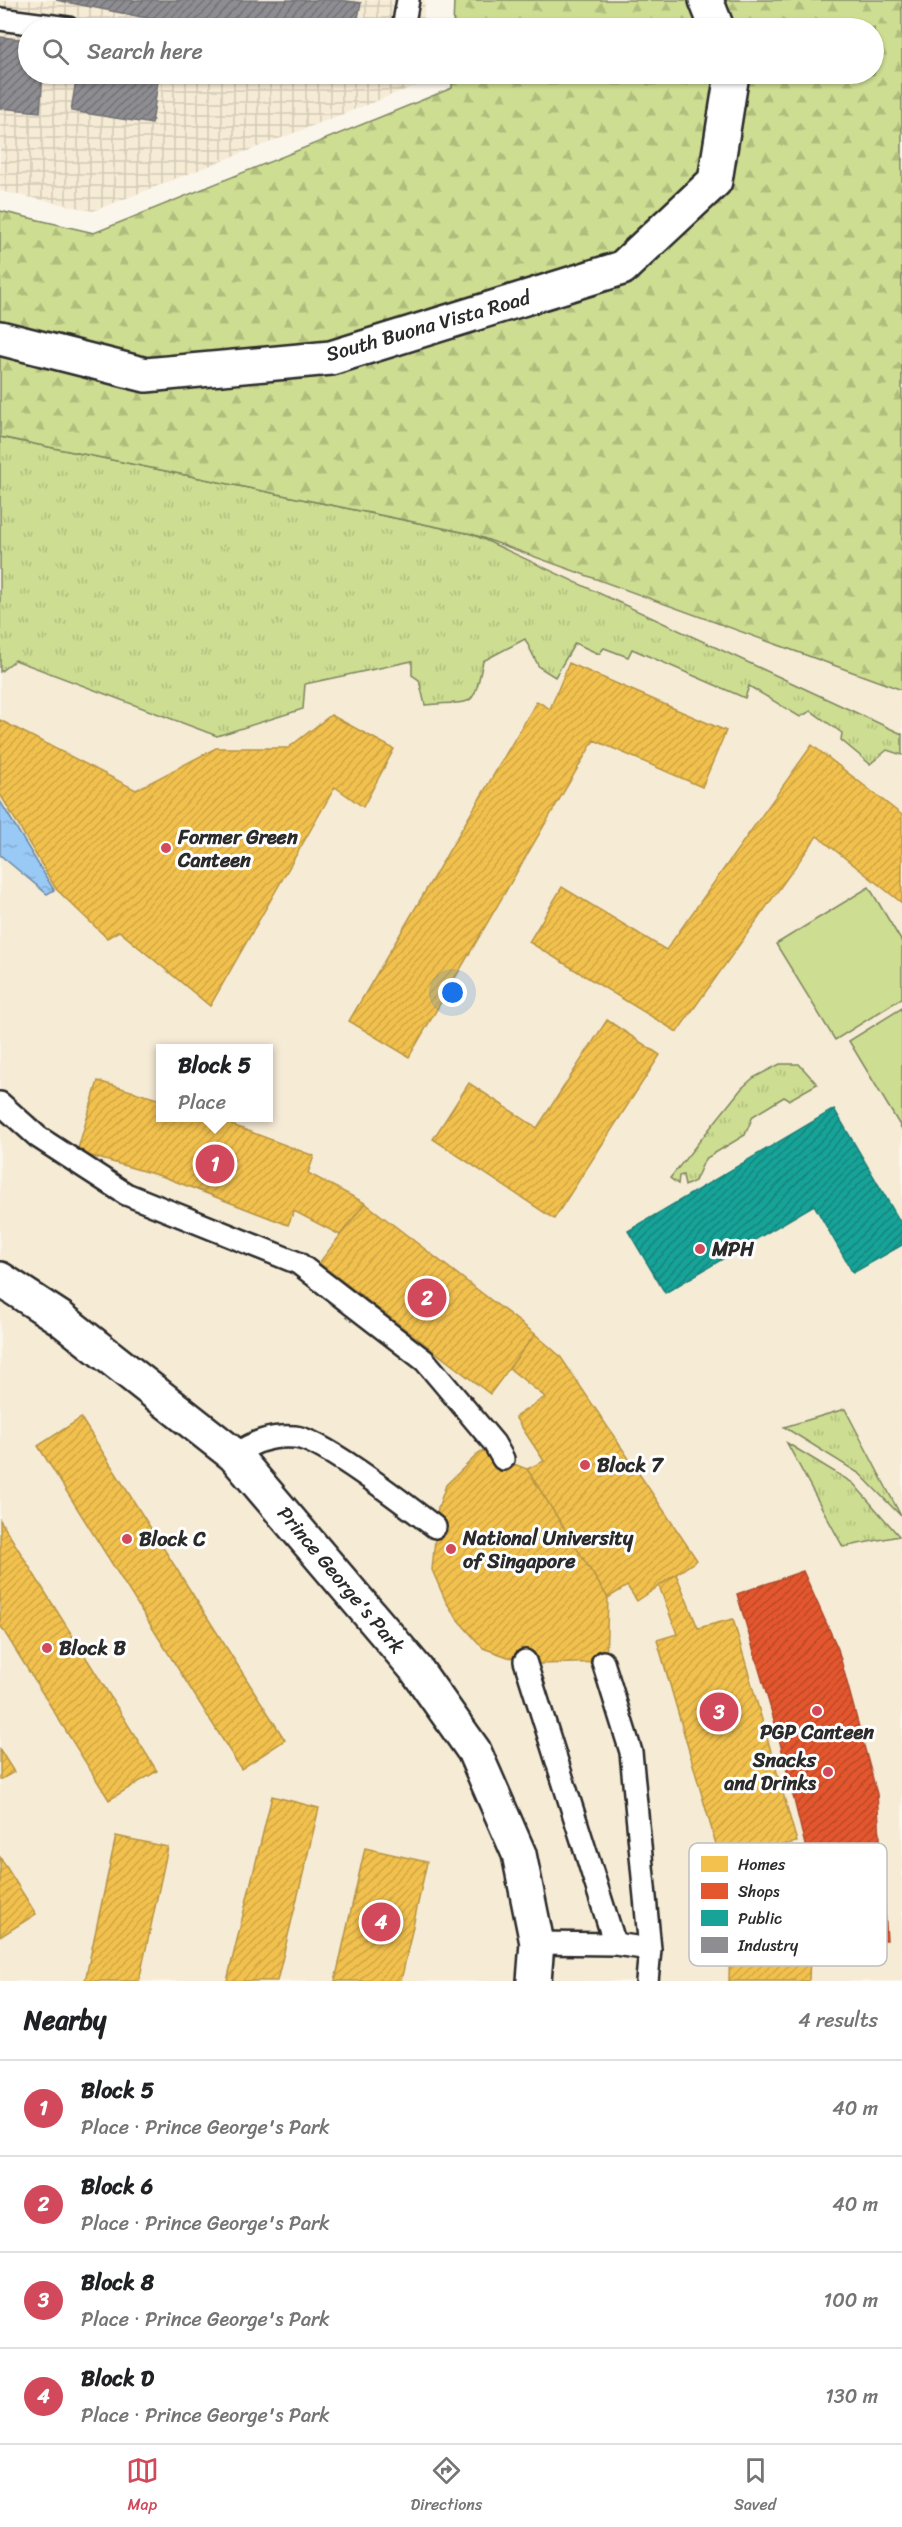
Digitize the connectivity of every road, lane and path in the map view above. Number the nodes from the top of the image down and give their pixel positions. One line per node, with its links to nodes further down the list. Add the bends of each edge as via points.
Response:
1 (408, 0): 3 (lane)
2 (706, 0): 4 (street)
3 (405, 18)
4 (713, 18)
5 (0, 19): 6 (lane)
6 (18, 21)
7 (730, 84): 8 (street, South Buona Vista Road, via 714,181 622,268 331,358 146,375)
8 (0, 338)
9 (0, 1103): 12 (lane, via 38,1137 126,1194 298,1263 425,1361)
10 (0, 1279): 11 (street, Prince George's Park, via 60,1318)
11 (234, 1455): 13 (lane, via 261,1439 297,1437 339,1459); 16 (street, Prince George's Park, via 416,1669 474,1751 519,1854)
12 (503, 1459)
13 (435, 1527)
14 (525, 1661): 17 (lane)
15 (603, 1662): 18 (lane, via 632,1752)
16 (537, 1943): 17 (lane); 19 (street, Prince George's Park)
17 (615, 1944): 18 (lane)
18 (650, 1949): 20 (lane)
19 (534, 1981)
20 (646, 1981)

